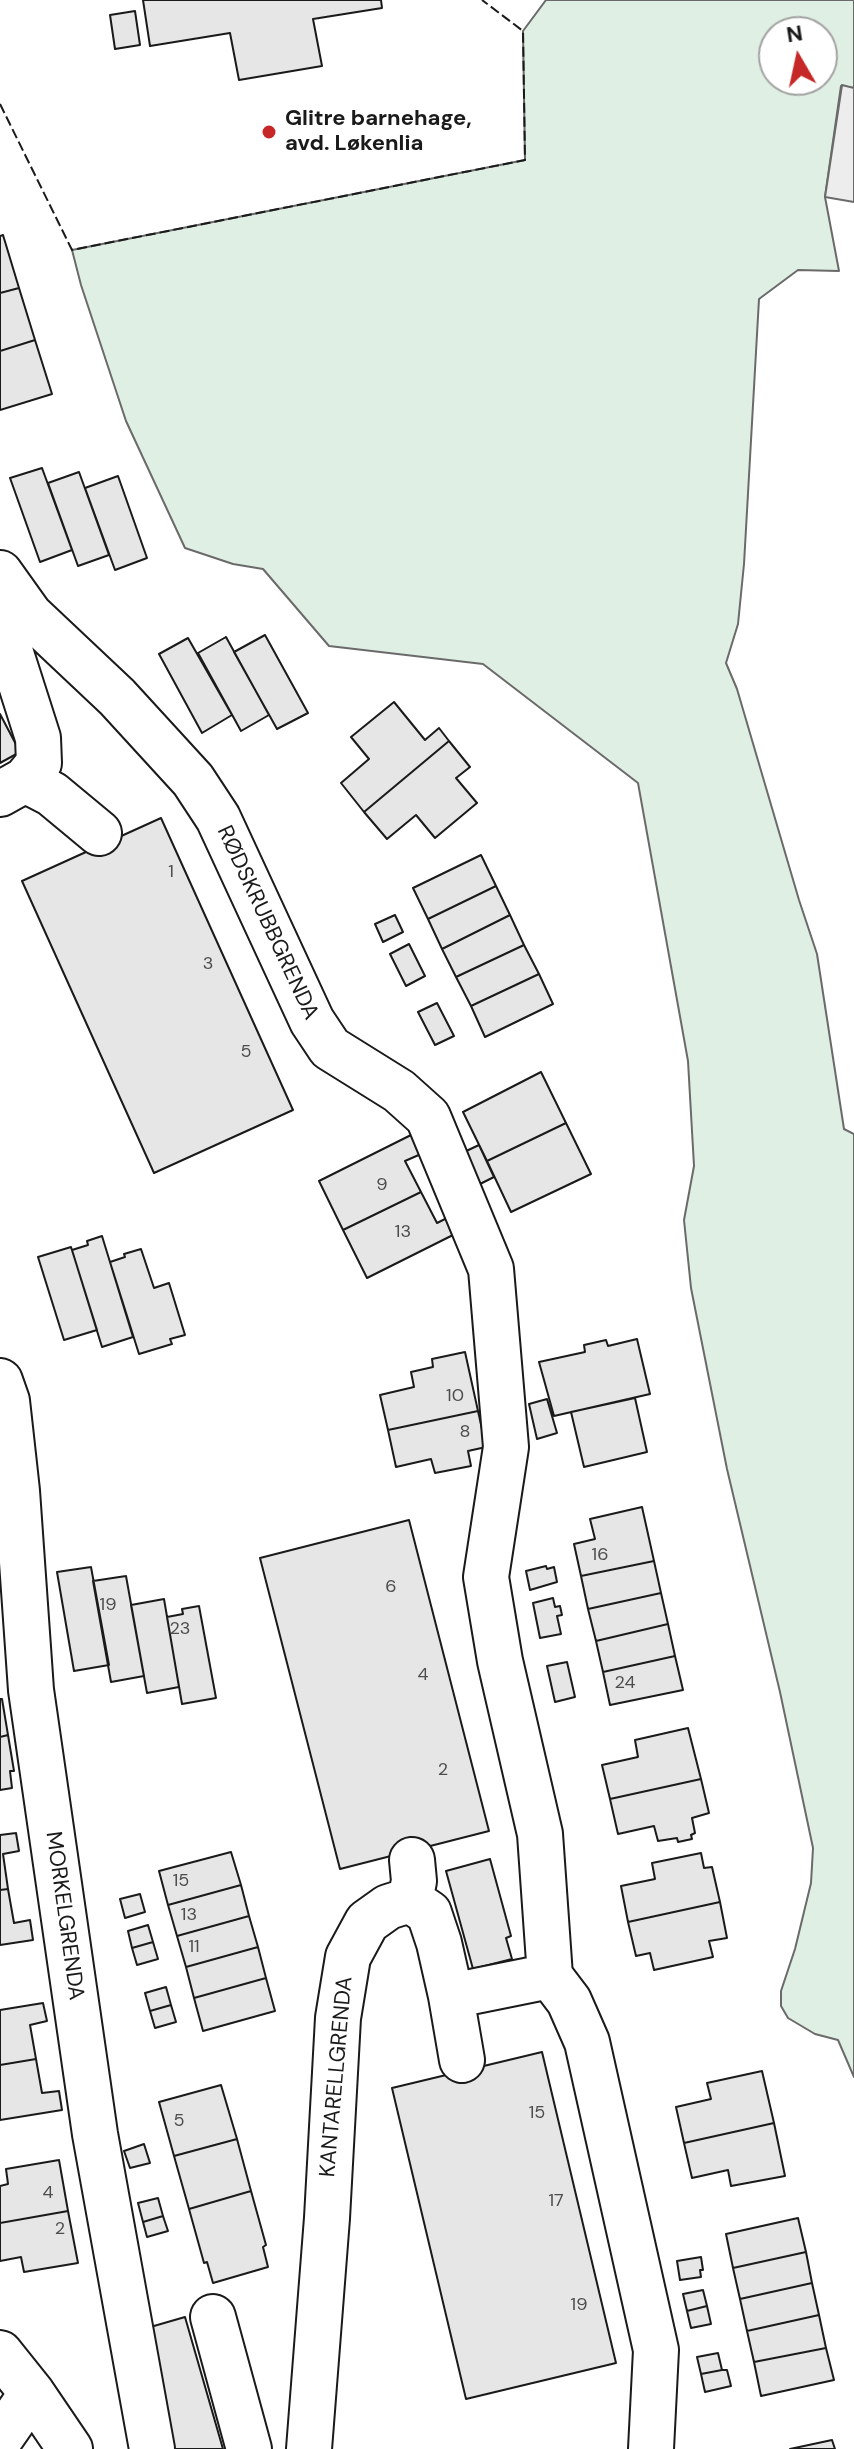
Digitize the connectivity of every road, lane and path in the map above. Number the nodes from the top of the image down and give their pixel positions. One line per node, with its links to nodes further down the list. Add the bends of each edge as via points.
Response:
1 (6, 581): 2 (street, RØDSKRUBBGRENDA, via 8,644 38,738 39,763); 5 (street, RØDSKRUBBGRENDA, via 30,615 117,697 193,780 218,818 312,1021 330,1048 399,1091 428,1117 491,1269 506,1447 486,1577 540,1834)
2 (8, 790): 3 (street, via 52,794)
3 (86, 841)
4 (0, 1381): 13 (street, MORKELGRENDA, via 17,1491 31,1690 95,2134)
5 (550, 1976): 6 (street); 16 (street, via 569,2001 587,2042 656,2350)
6 (451, 1996): 7 (street, KANTARELLGRENDA); 15 (street, KANTARELLGRENDA, via 429,1913 411,1880 367,1922 348,1957 338,2018)
7 (462, 2060)
8 (213, 2317): 14 (street)
9 (0, 2353): 10 (street)
10 (32, 2393): 11 (street); 12 (street)
11 (0, 2439)
12 (70, 2449)
13 (152, 2449)
14 (249, 2449)
15 (309, 2449)
16 (651, 2449)

